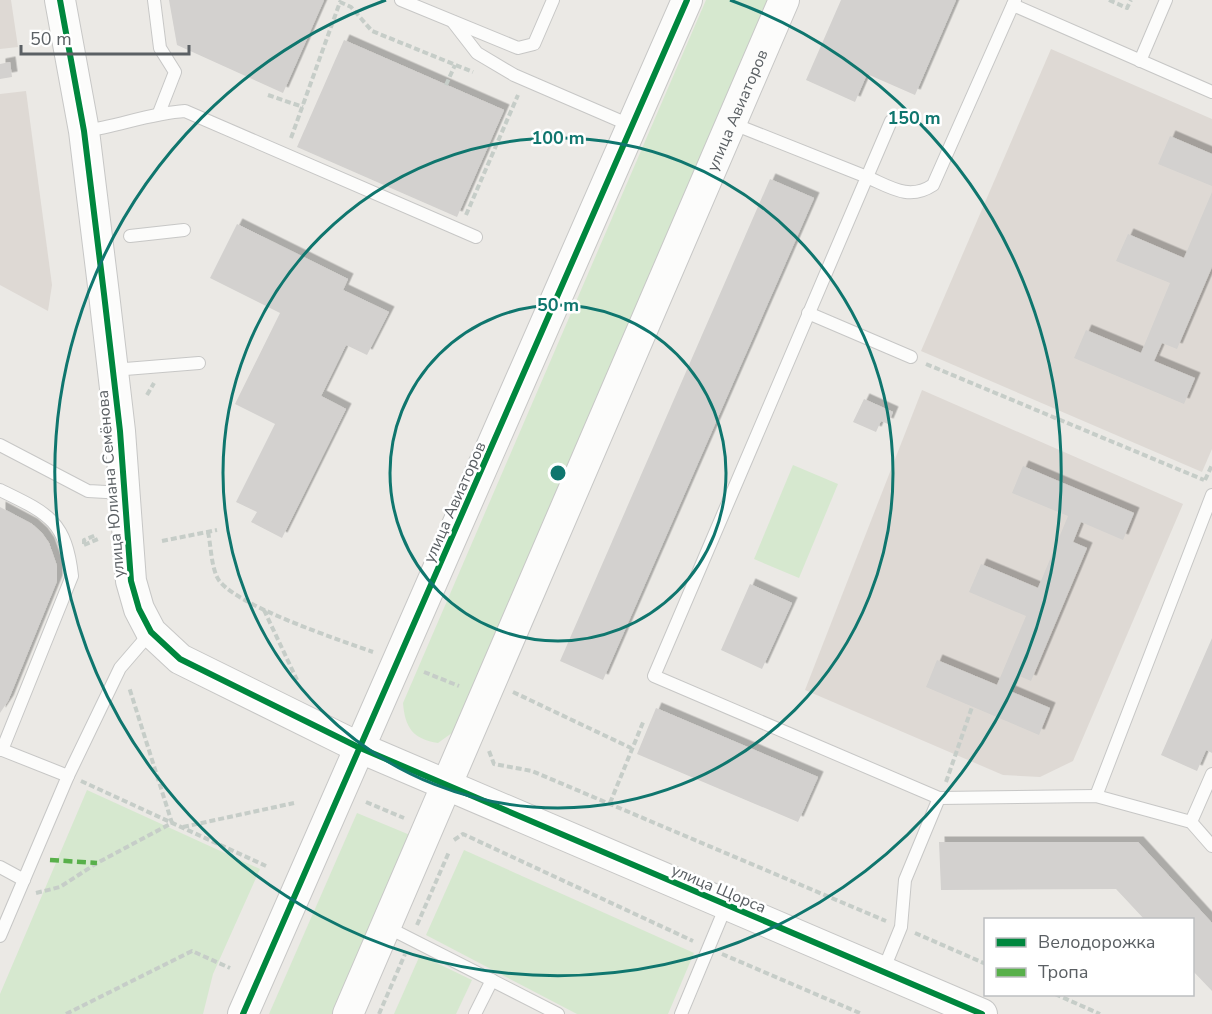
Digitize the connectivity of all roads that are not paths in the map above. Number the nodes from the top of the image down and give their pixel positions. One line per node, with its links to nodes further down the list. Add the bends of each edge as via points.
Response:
1 (60, 0): 16 (street, улица Юлиана Семёнова)
2 (153, 0): 12 (lane, via 160,48 175,72)
3 (401, 0): 9 (lane)
4 (553, 0): 9 (lane, via 534,44 518,48)
5 (687, 0): 15 (street, улица Авиаторов)
6 (784, 0): 14 (street, улица Авиаторов)
7 (1166, 0): 10 (lane)
8 (1014, 3): 10 (lane); 17 (lane, via 933,185 909,194)
9 (453, 22): 15 (lane, via 477,53 514,75)
10 (1140, 61): 11 (lane)
11 (1212, 92)
12 (159, 113): 16 (lane); 20 (lane, via 185,111)
13 (891, 121): 17 (lane)
14 (731, 123): 17 (lane); 34 (street, улица Авиаторов)
15 (632, 126): 30 (street, улица Авиаторов, via 399,662)
16 (84, 131): 24 (street, улица Юлиана Семёнова)
17 (867, 177): 21 (lane)
18 (184, 230): 19 (lane)
19 (130, 236)
20 (476, 237)
21 (808, 313): 22 (lane); 36 (lane, via 654,676)
22 (911, 357)
23 (199, 363): 24 (lane)
24 (114, 370): 27 (street, улица Юлиана Семёнова)
25 (0, 445): 27 (lane, via 88,491)
26 (0, 490): 31 (lane, via 38,508 59,527 70,551 72,576)
27 (123, 493): 29 (street, улица Юлиана Семёнова, via 131,581)
28 (1212, 495): 35 (lane)
29 (151, 632): 30 (street, улица Юлиана Семёнова, via 180,658); 33 (lane, via 120,668)
30 (358, 747): 34 (street, улица Юлиана Семёнова); 46 (street, улица Авиаторов)
31 (1, 750): 33 (lane)
32 (1212, 774): 37 (lane)
33 (68, 776): 40 (lane)
34 (446, 786): 41 (street, улица Щорса); 42 (street, улица Авиаторов)
35 (1096, 796): 36 (lane); 37 (lane)
36 (939, 798): 44 (lane, via 905,880 901,927)
37 (1191, 822): 38 (lane)
38 (1212, 846)
39 (0, 867): 40 (lane)
40 (24, 880): 43 (lane)
41 (726, 906): 44 (street, улица Щорса); 50 (lane)
42 (385, 926): 45 (lane); 47 (street, улица Авиаторов)
43 (0, 936)
44 (882, 972): 51 (street, улица Щорса)
45 (492, 980): 48 (lane); 49 (lane)
46 (243, 1014)
47 (348, 1014)
48 (475, 1014)
49 (558, 1014)
50 (681, 1014)
51 (982, 1014)

